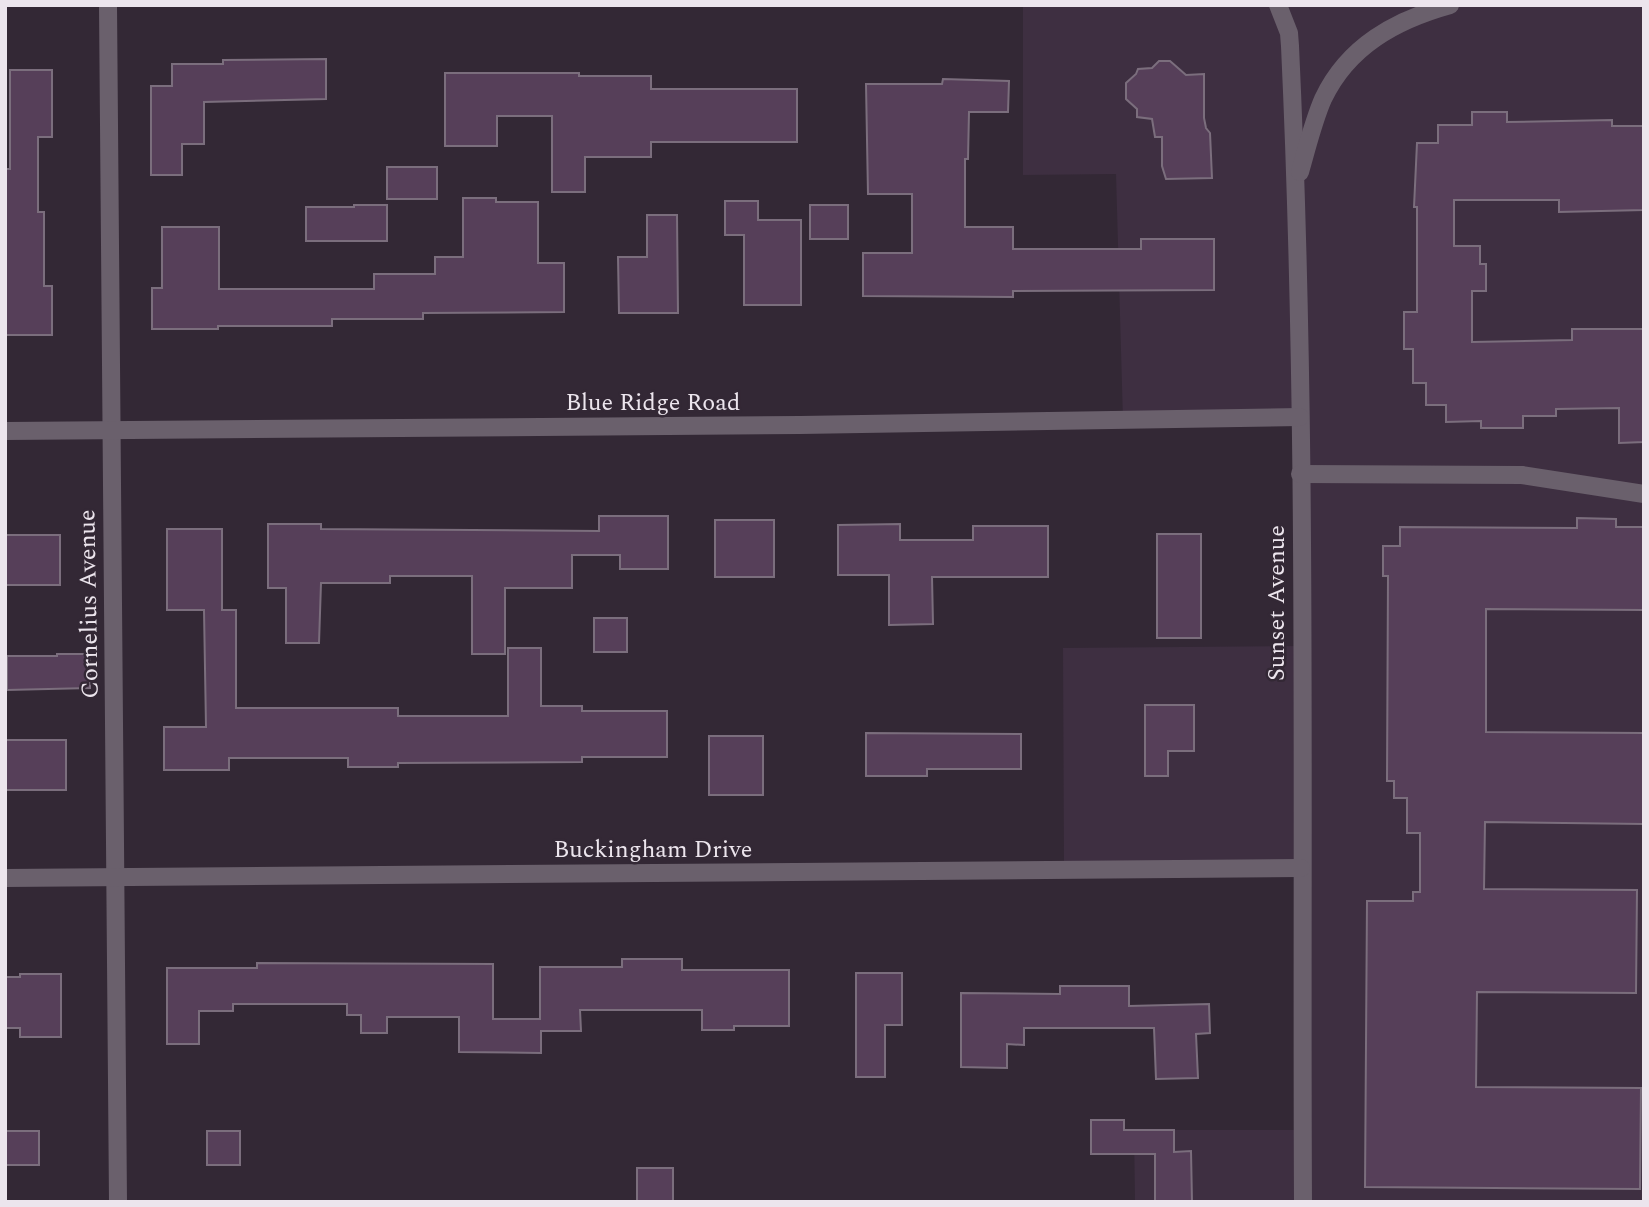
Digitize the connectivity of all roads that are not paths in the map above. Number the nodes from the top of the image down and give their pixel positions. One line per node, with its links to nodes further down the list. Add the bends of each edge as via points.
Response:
1 (108, 5): 6 (street, Cornelius Avenue)
2 (1279, 5): 4 (street, Sunset Avenue, via 1289,33)
3 (1450, 5): 4 (street, via 1391,27 1355,53 1323,101)
4 (1296, 182): 5 (street, Sunset Avenue)
5 (1300, 417): 6 (street, Blue Ridge Road); 8 (street, Sunset Avenue)
6 (111, 430): 7 (street, Blue Ridge Road); 11 (street, Cornelius Avenue)
7 (5, 431)
8 (1300, 474): 9 (street, via 1521,475); 10 (street, Sunset Avenue)
9 (1644, 494)
10 (1301, 867): 11 (street, Buckingham Drive); 14 (street, Sunset Avenue)
11 (116, 877): 12 (street, Buckingham Drive); 13 (street, Cornelius Avenue)
12 (5, 878)
13 (118, 1202)
14 (1303, 1202)

